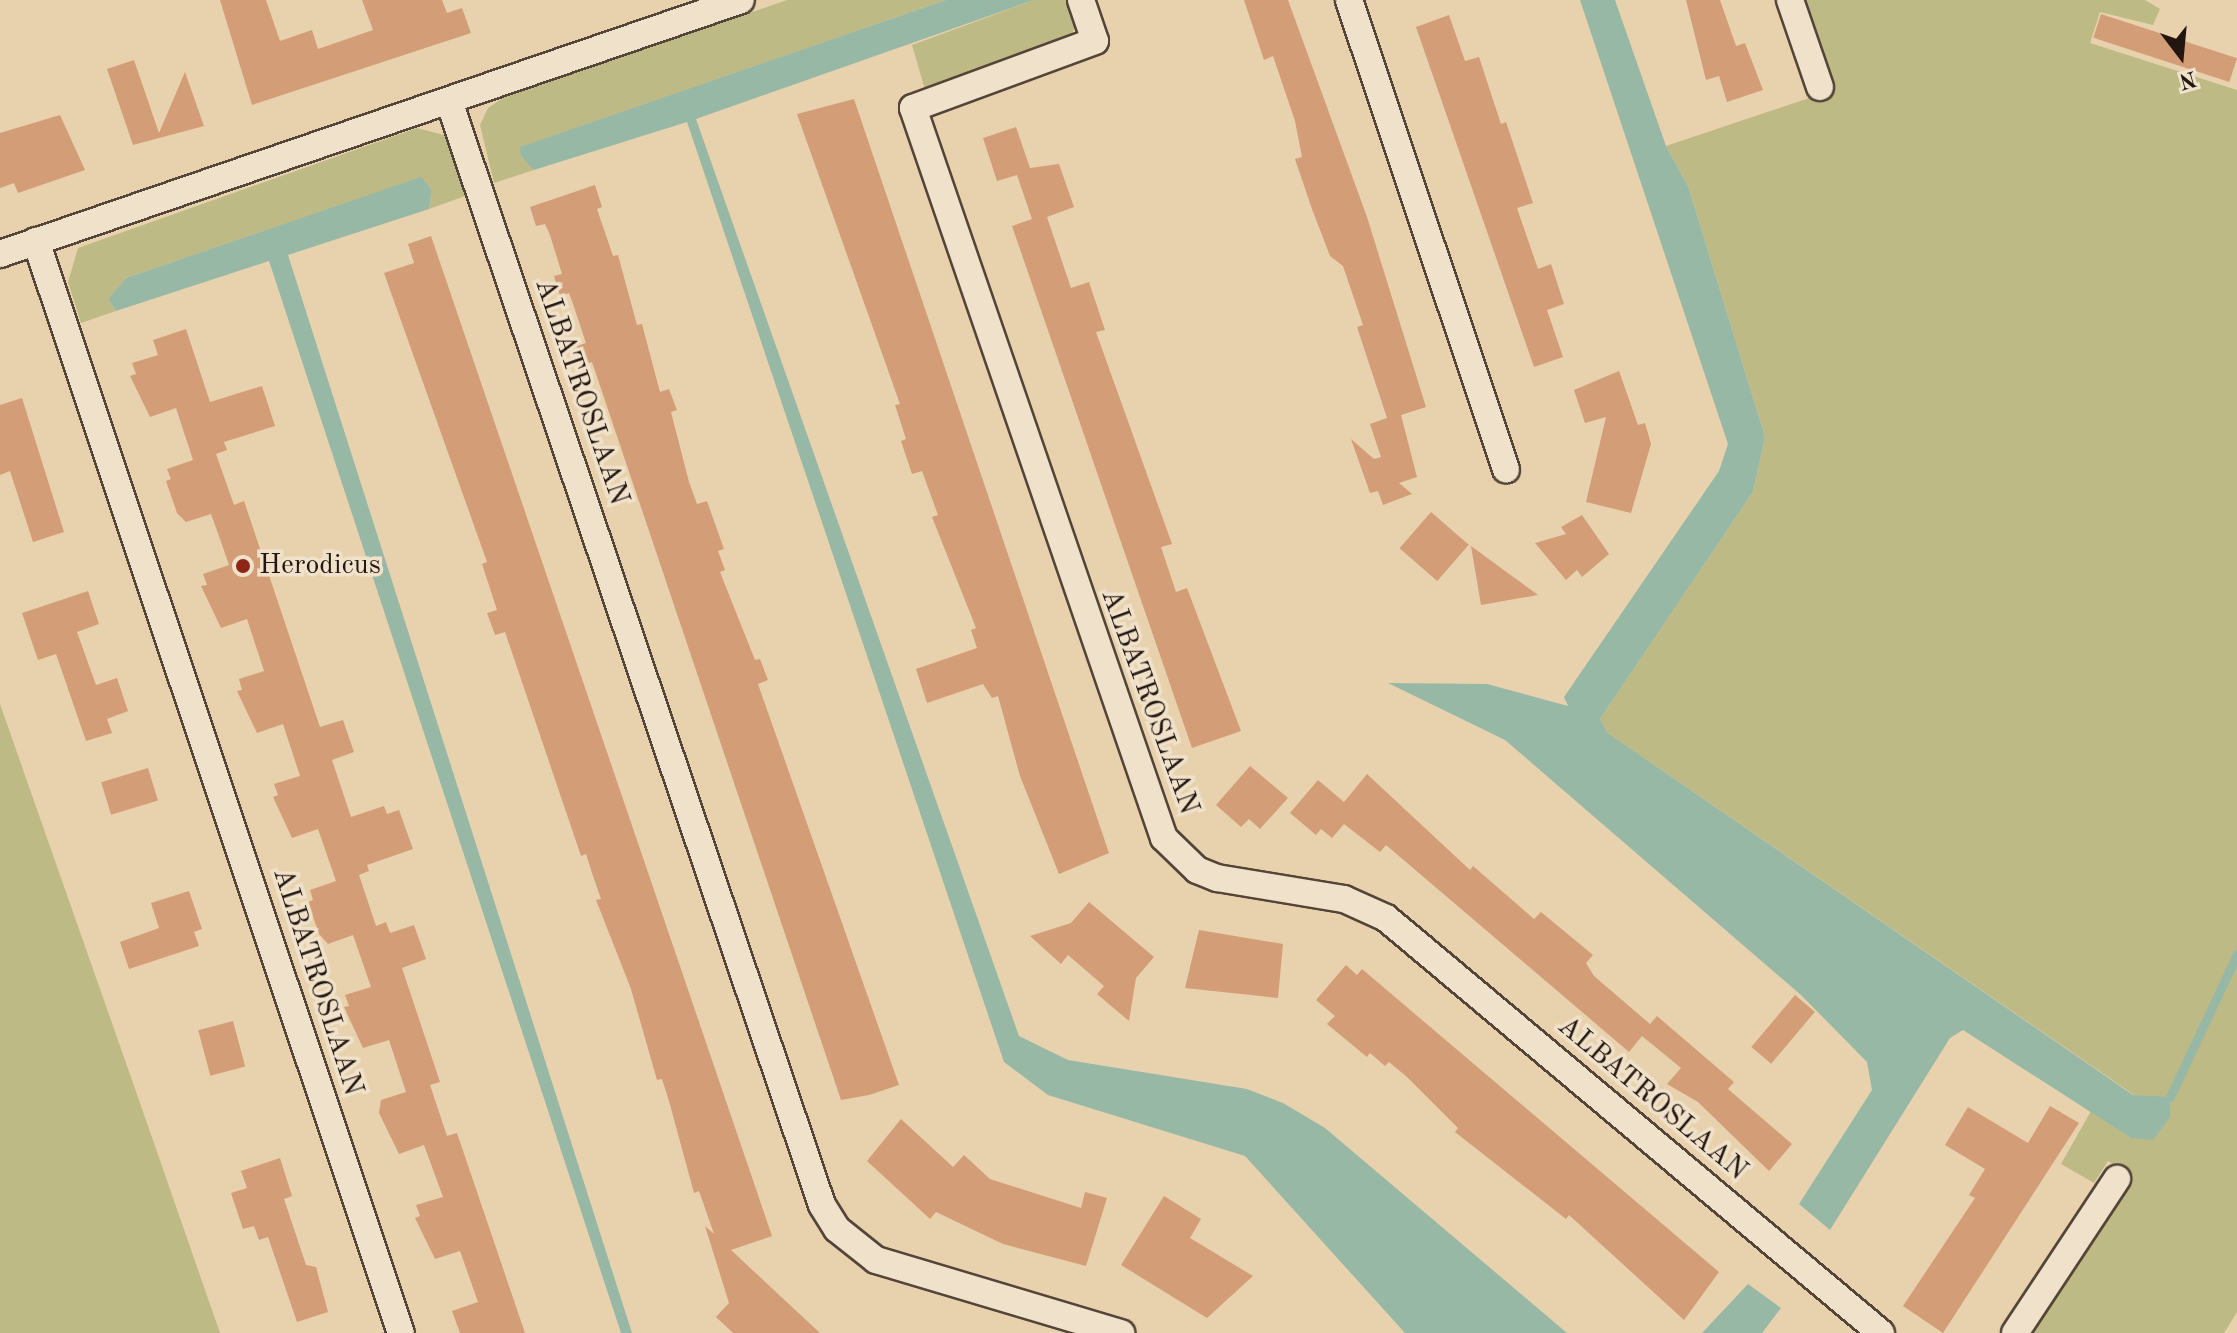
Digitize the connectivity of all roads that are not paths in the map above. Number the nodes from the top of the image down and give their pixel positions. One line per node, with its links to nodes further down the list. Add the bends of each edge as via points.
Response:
1 (741, 0): 6 (street)
2 (1081, 0): 13 (street, ALBATROSLAAN, via 1095,41 913,108 1164,838 1197,870 1217,878 1344,899 1386,918)
3 (1349, 0): 9 (street)
4 (1790, 0): 5 (street)
5 (1820, 87)
6 (449, 101): 7 (street); 12 (street, ALBATROSLAAN, via 822,1205 837,1229 876,1260)
7 (36, 241): 8 (street); 11 (street, ALBATROSLAAN)
8 (0, 254)
9 (1506, 469)
10 (2117, 1179): 14 (street)
11 (401, 1333)
12 (1121, 1333)
13 (1881, 1333)
14 (2015, 1333)

